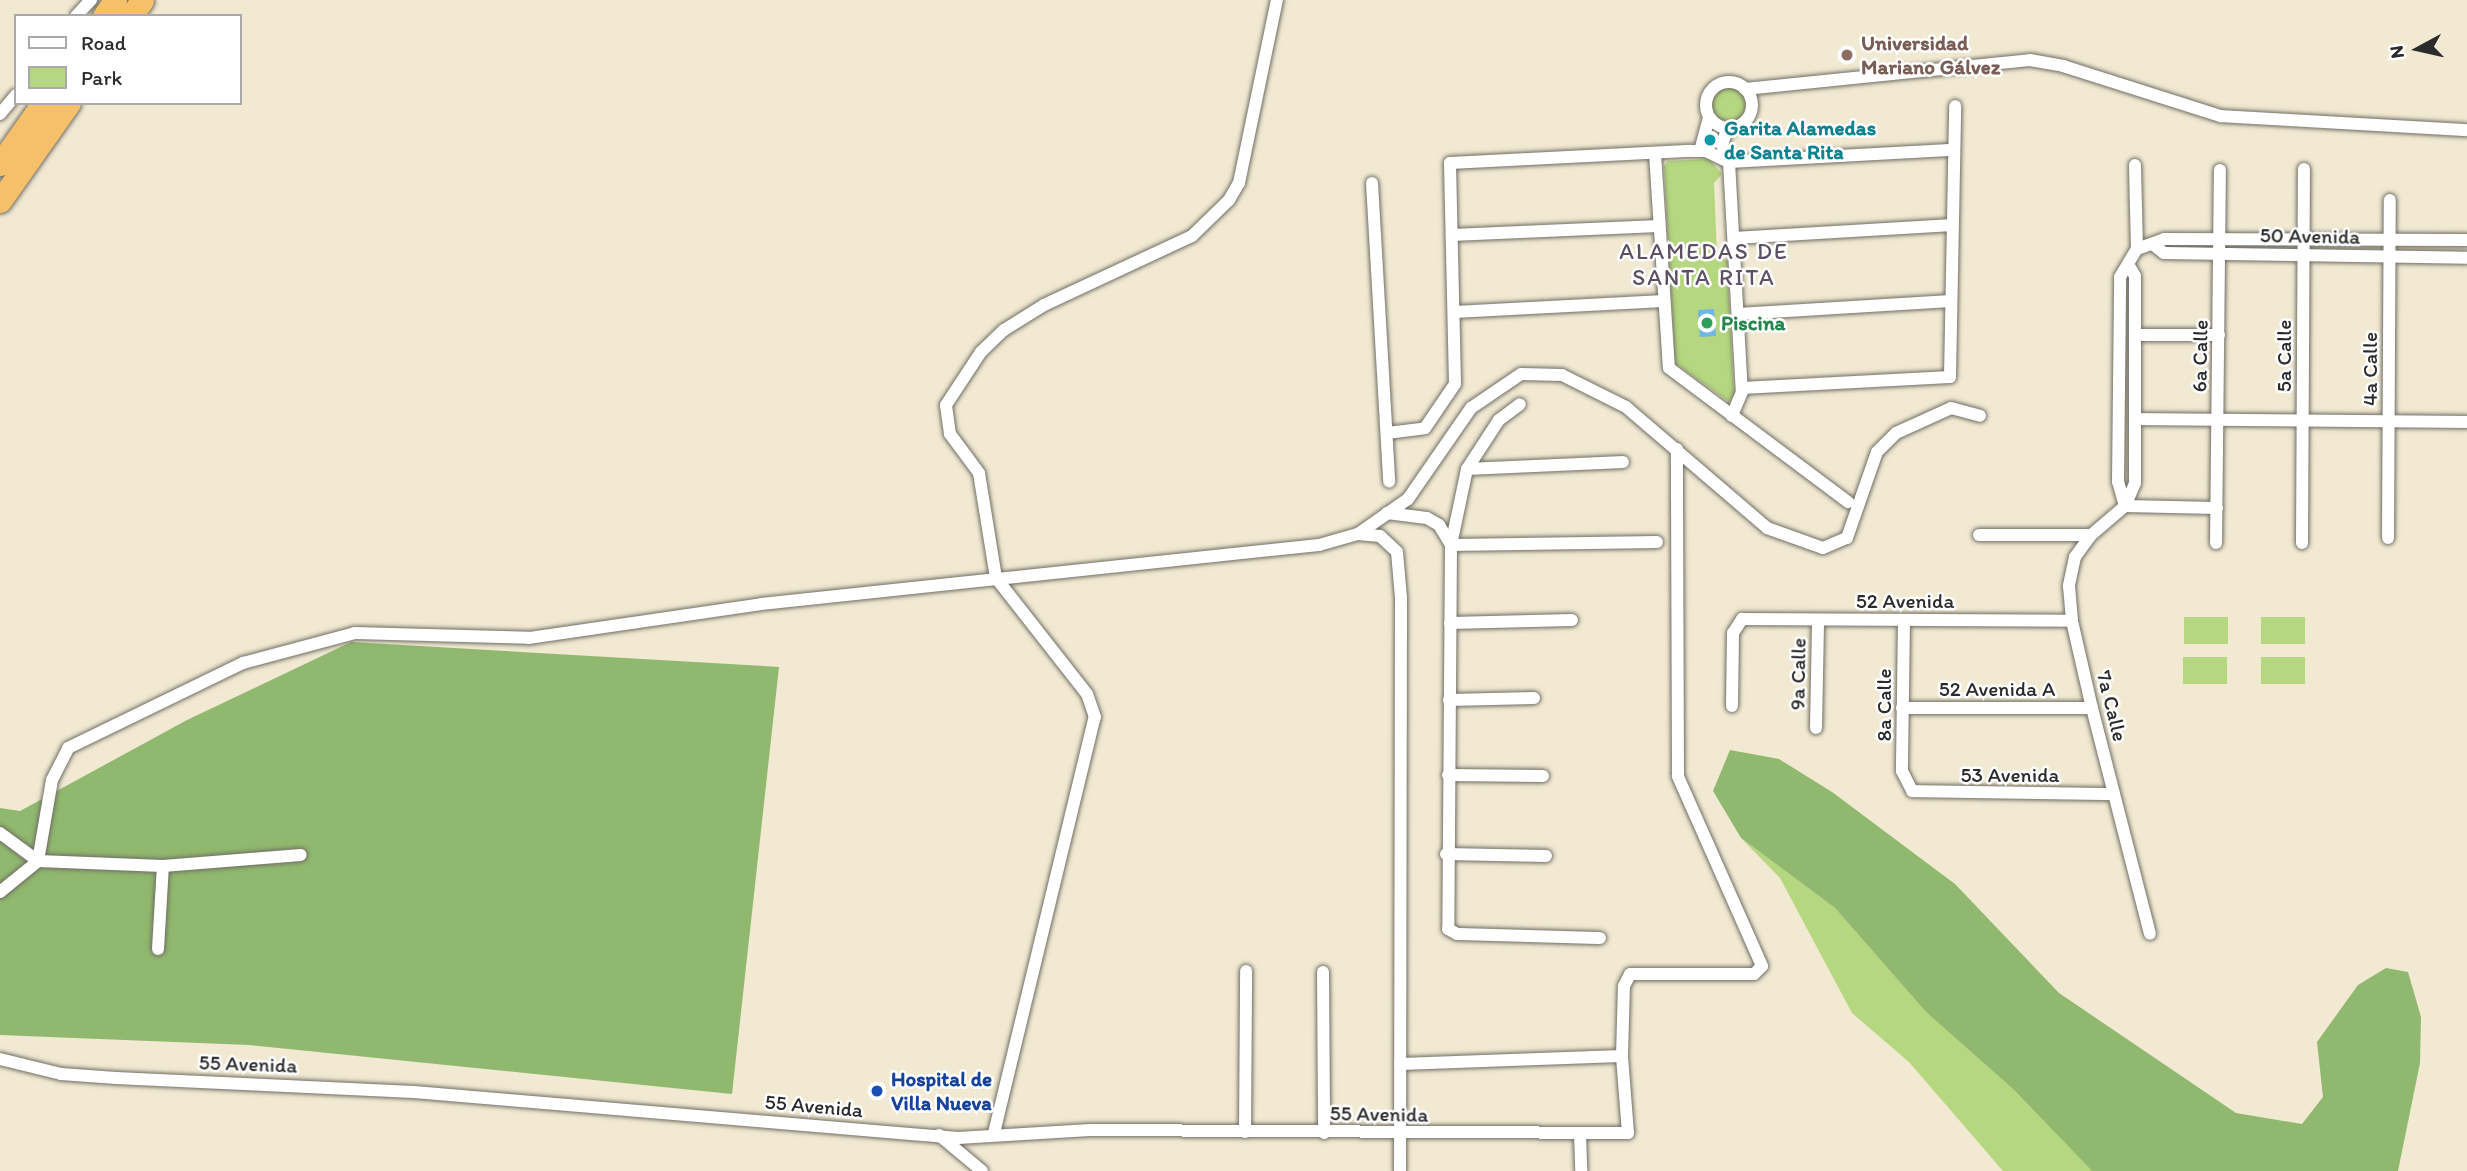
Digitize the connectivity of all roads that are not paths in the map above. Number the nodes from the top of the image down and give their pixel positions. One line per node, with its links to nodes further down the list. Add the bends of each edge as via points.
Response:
1 (91, 0): 3 (street)
2 (1277, 0): 73 (street, via 1239,183 1229,200 1192,236 1044,305 1004,330 981,352 949,398 947,426 979,473)
3 (78, 14)
4 (1776, 84): 5 (street); 7 (street); 14 (street, via 2030,60 2063,66 2221,116)
5 (1745, 89): 7 (street); 12 (street, via 1732,82 1711,90 1706,104)
6 (14, 97): 11 (street)
7 (1752, 103): 13 (street, via 1745,121)
8 (42, 105): 19 (highway)
9 (68, 105): 25 (highway)
10 (1955, 106): 15 (street)
11 (0, 114)
12 (1709, 118): 13 (street); 16 (street)
13 (1727, 129): 18 (street, via 1722,143)
14 (2467, 130)
15 (1954, 150): 18 (street); 26 (street)
16 (1700, 151): 17 (street); 18 (street)
17 (1655, 153): 27 (street); 28 (street, via 1450,163)
18 (1729, 162): 29 (street)
19 (0, 164)
20 (2135, 166): 35 (street)
21 (2304, 169): 32 (street, 5a Calle)
22 (2220, 170): 31 (street, 6a Calle)
23 (1372, 183): 56 (street)
24 (2390, 200): 30 (street, 4a Calle)
25 (0, 201)
26 (1953, 225): 29 (street); 42 (street)
27 (1659, 226): 28 (street); 41 (street)
28 (1452, 236): 43 (street)
29 (1734, 238): 44 (street)
30 (2390, 239): 32 (street, 50 Avenida); 33 (street, 50 Avenida); 38 (street, 4a Calle)
31 (2220, 240): 32 (street, 50 Avenida); 34 (street, 50 Avenida, via 2164,239); 36 (street, 6a Calle)
32 (2303, 240): 37 (street, 5a Calle)
33 (2467, 240)
34 (2155, 246): 35 (street, 50 Avenida); 36 (street, 50 Avenida, via 2164,253)
35 (2137, 249): 40 (street)
36 (2220, 254): 37 (street, 50 Avenida); 46 (street, 6a Calle)
37 (2303, 256): 38 (street, 50 Avenida); 53 (street, 5a Calle)
38 (2390, 256): 39 (street, 50 Avenida); 54 (street, 4a Calle)
39 (2467, 257)
40 (2128, 264): 45 (street, via 2135,276); 62 (street, via 2120,277 2118,481)
41 (1664, 301): 43 (street); 49 (street, via 1669,368)
42 (1951, 301): 44 (street); 47 (street, via 1948,379)
43 (1454, 312): 56 (street, via 1456,372 1452,389 1423,429)
44 (1738, 314): 47 (street)
45 (2136, 335): 46 (street); 51 (street)
46 (2219, 335): 52 (street, 6a Calle)
47 (1742, 388): 49 (street, via 1740,404)
48 (1520, 404): 59 (street, via 1499,420)
49 (1732, 415): 61 (street)
50 (1980, 416): 57 (street, via 1951,408 1896,433 1877,452 1847,538 1823,548 1767,528)
51 (2136, 419): 52 (street); 62 (street, via 2135,482)
52 (2218, 420): 53 (street); 63 (street, 6a Calle)
53 (2303, 421): 54 (street); 71 (street, 5a Calle)
54 (2389, 422): 55 (street); 68 (street, 4a Calle)
55 (2467, 422)
56 (1387, 433): 60 (street)
57 (1677, 449): 64 (street, via 1626,407 1588,386 1562,374 1521,374 1471,408 1408,499); 101 (street, via 1678,776 1762,966 1754,974 1630,974 1624,986)
58 (1623, 462): 59 (street)
59 (1467, 469): 72 (street)
60 (1389, 482)
61 (1847, 502)
62 (2125, 506): 63 (street); 67 (street, 7a Calle)
63 (2217, 508): 70 (street, 6a Calle)
64 (1387, 513): 65 (street); 72 (street, via 1427,518 1439,526)
65 (1358, 534): 73 (street, via 1320,545); 103 (street, via 1380,536 1398,558)
66 (1979, 535): 67 (street)
67 (2091, 535): 77 (street, 7a Calle, via 2070,569)
68 (2388, 538)
69 (1657, 542): 72 (street)
70 (2216, 543)
71 (2302, 543)
72 (1451, 545): 78 (street)
73 (996, 578): 93 (street, via 761,604 528,638 355,633 243,663 68,748 52,780); 105 (street, via 1087,694 1095,718)
74 (1572, 620): 78 (street)
75 (1818, 620): 76 (street, 52 Avenida); 81 (street, 52 Avenida, via 1739,621 1732,633); 84 (street, 9a Calle)
76 (1904, 620): 77 (street, 52 Avenida); 82 (street, 8a Calle)
77 (2072, 621): 83 (street, 7a Calle)
78 (1450, 623): 80 (street)
79 (1534, 698): 80 (street)
80 (1448, 700): 85 (street)
81 (1731, 706)
82 (1902, 708): 83 (street, 52 Avenida A); 87 (street, 8a Calle, via 1902,771)
83 (2092, 708): 88 (street, 7a Calle)
84 (1816, 728)
85 (1448, 775): 86 (street); 90 (street)
86 (1543, 776)
87 (1908, 788): 88 (street, 53 Avenida, via 1920,794)
88 (2114, 794): 96 (street, 7a Calle)
89 (0, 833): 93 (street)
90 (1446, 854): 92 (street); 97 (street, via 1445,922 1457,934)
91 (301, 855): 94 (street)
92 (1546, 856)
93 (38, 862): 94 (street); 95 (street)
94 (163, 866): 98 (street)
95 (0, 892)
96 (2150, 934)
97 (1601, 937)
98 (158, 949)
99 (1246, 971): 104 (street)
100 (1323, 972): 106 (street)
101 (1622, 1056): 103 (street); 107 (street, 55 Avenida, via 1628,1133)
102 (0, 1059): 108 (street, 55 Avenida, via 61,1074 414,1092)
103 (1400, 1064): 109 (street)
104 (1245, 1132): 105 (street, 55 Avenida); 106 (street, 55 Avenida)
105 (994, 1133): 108 (street, 55 Avenida)
106 (1324, 1133): 109 (street, 55 Avenida)
107 (1580, 1134): 109 (street, 55 Avenida); 112 (street)
108 (939, 1135): 110 (street)
109 (1401, 1135): 111 (street)
110 (982, 1171)
111 (1400, 1171)
112 (1581, 1171)

